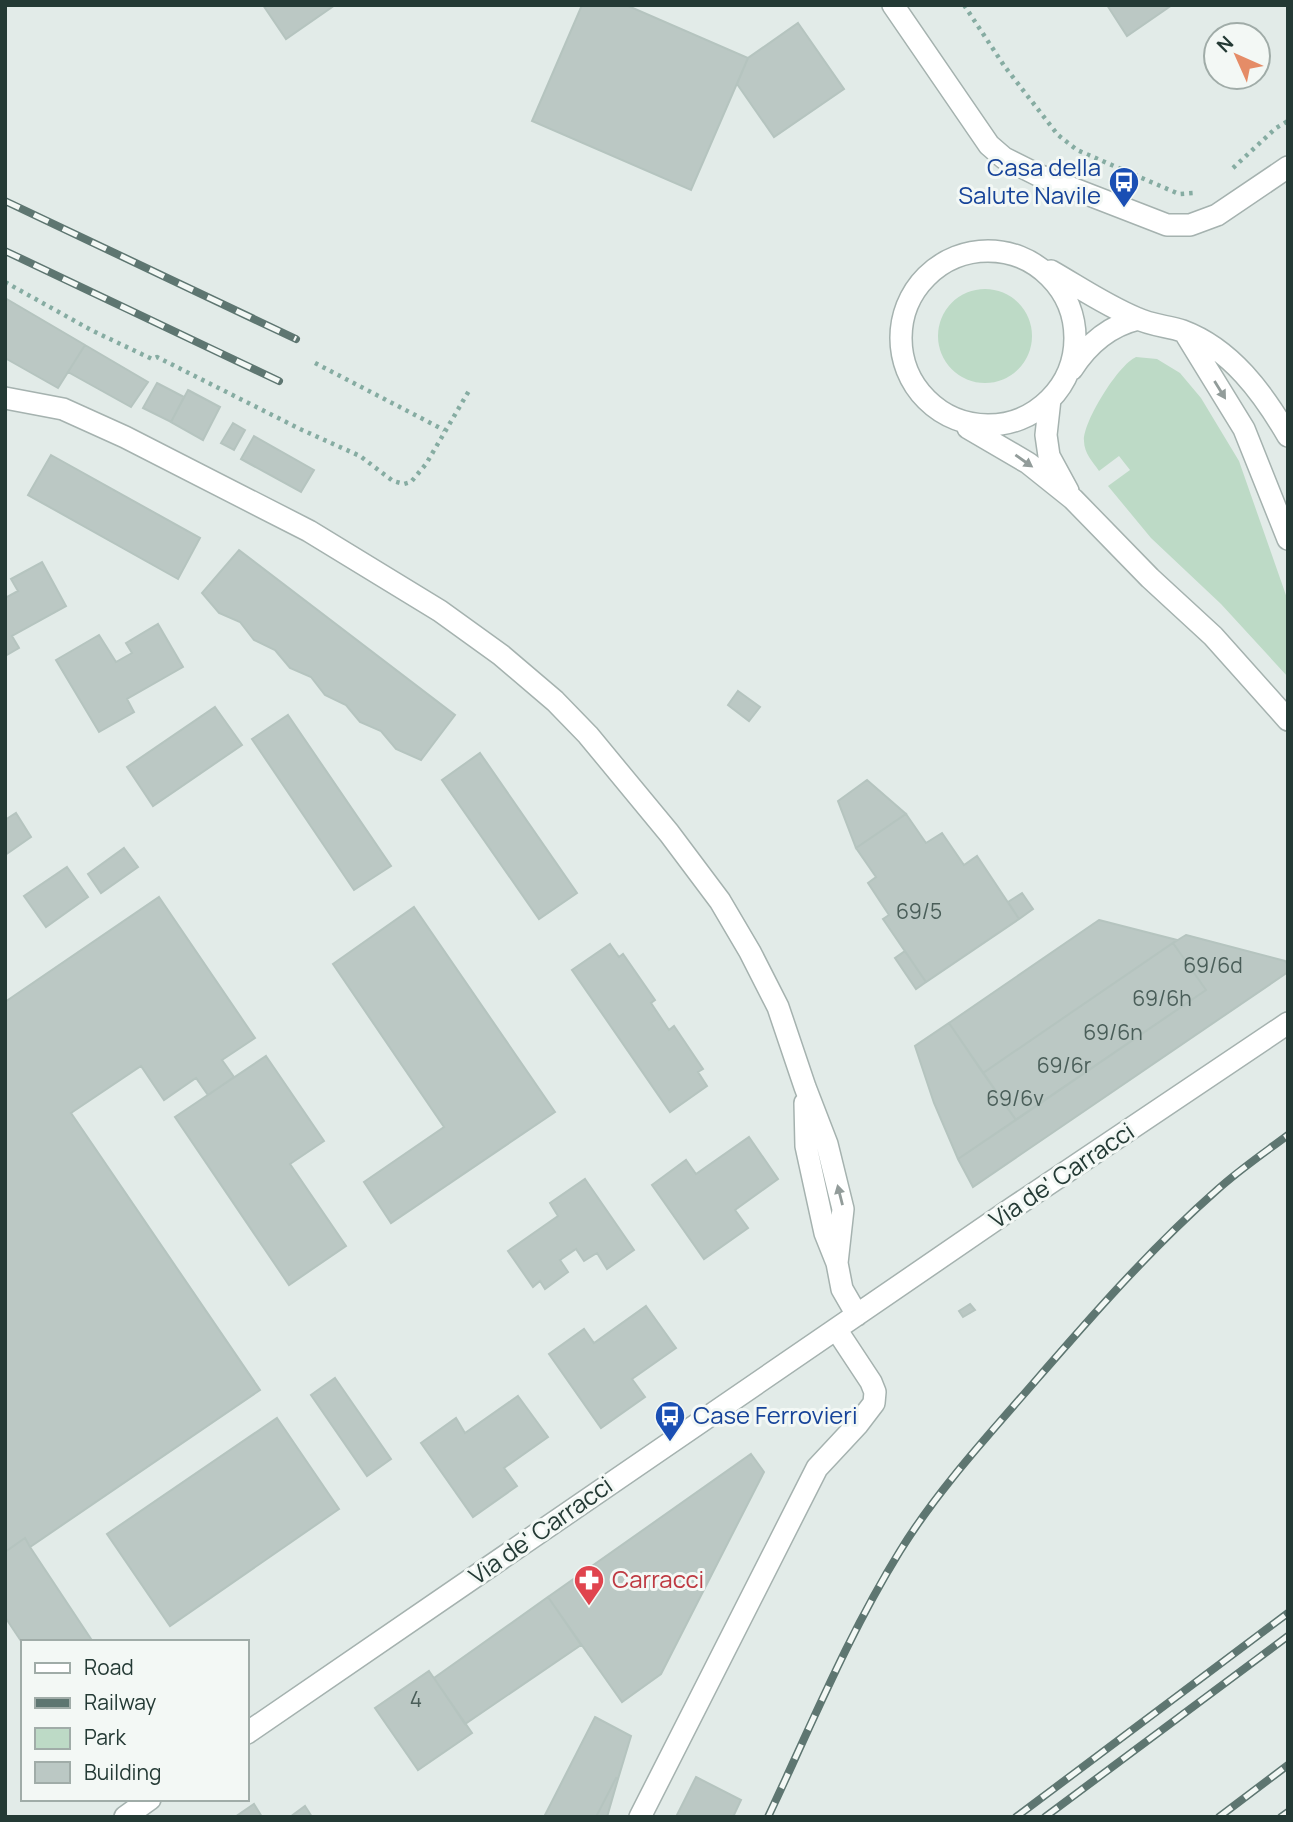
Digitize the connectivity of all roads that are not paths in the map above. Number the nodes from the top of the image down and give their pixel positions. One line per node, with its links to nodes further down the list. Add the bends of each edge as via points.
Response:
1 (893, 5): 2 (street, via 989,145 1038,175 1167,225 1190,225 1217,215)
2 (1288, 167)
3 (1017, 255): 4 (street); 6 (street, via 1057,284 1069,305 1074,354); 9 (street, via 991,251 964,254 940,265 919,283 906,306 901,355 924,400)
4 (1138, 320): 5 (street); 6 (street, via 1122,323 1098,338)
5 (1184, 332): 10 (street, via 1224,355 1263,394); 12 (street, one-way to 12, via 1244,429)
6 (1066, 377): 8 (street)
7 (5, 398): 15 (street, via 63,409 309,531 440,611 501,655 588,735 720,901 778,1007 805,1087 806,1146 825,1233 842,1289)
8 (1050, 399): 9 (street, via 1033,414 1011,423 965,424); 11 (street, via 1049,456)
9 (944, 415): 11 (street, one-way to 11, via 1028,463)
10 (1288, 436)
11 (1073, 499): 13 (street, via 1213,636)
12 (1288, 539)
13 (1288, 720)
14 (1288, 1023): 15 (street, Via de' Carracci)
15 (857, 1315): 16 (street, Via de' Carracci)
16 (836, 1329): 17 (street, Via de' Carracci); 20 (street, via 872,1382 874,1403 817,1468)
17 (248, 1732)
18 (147, 1801): 19 (street)
19 (125, 1817)
20 (640, 1817)

